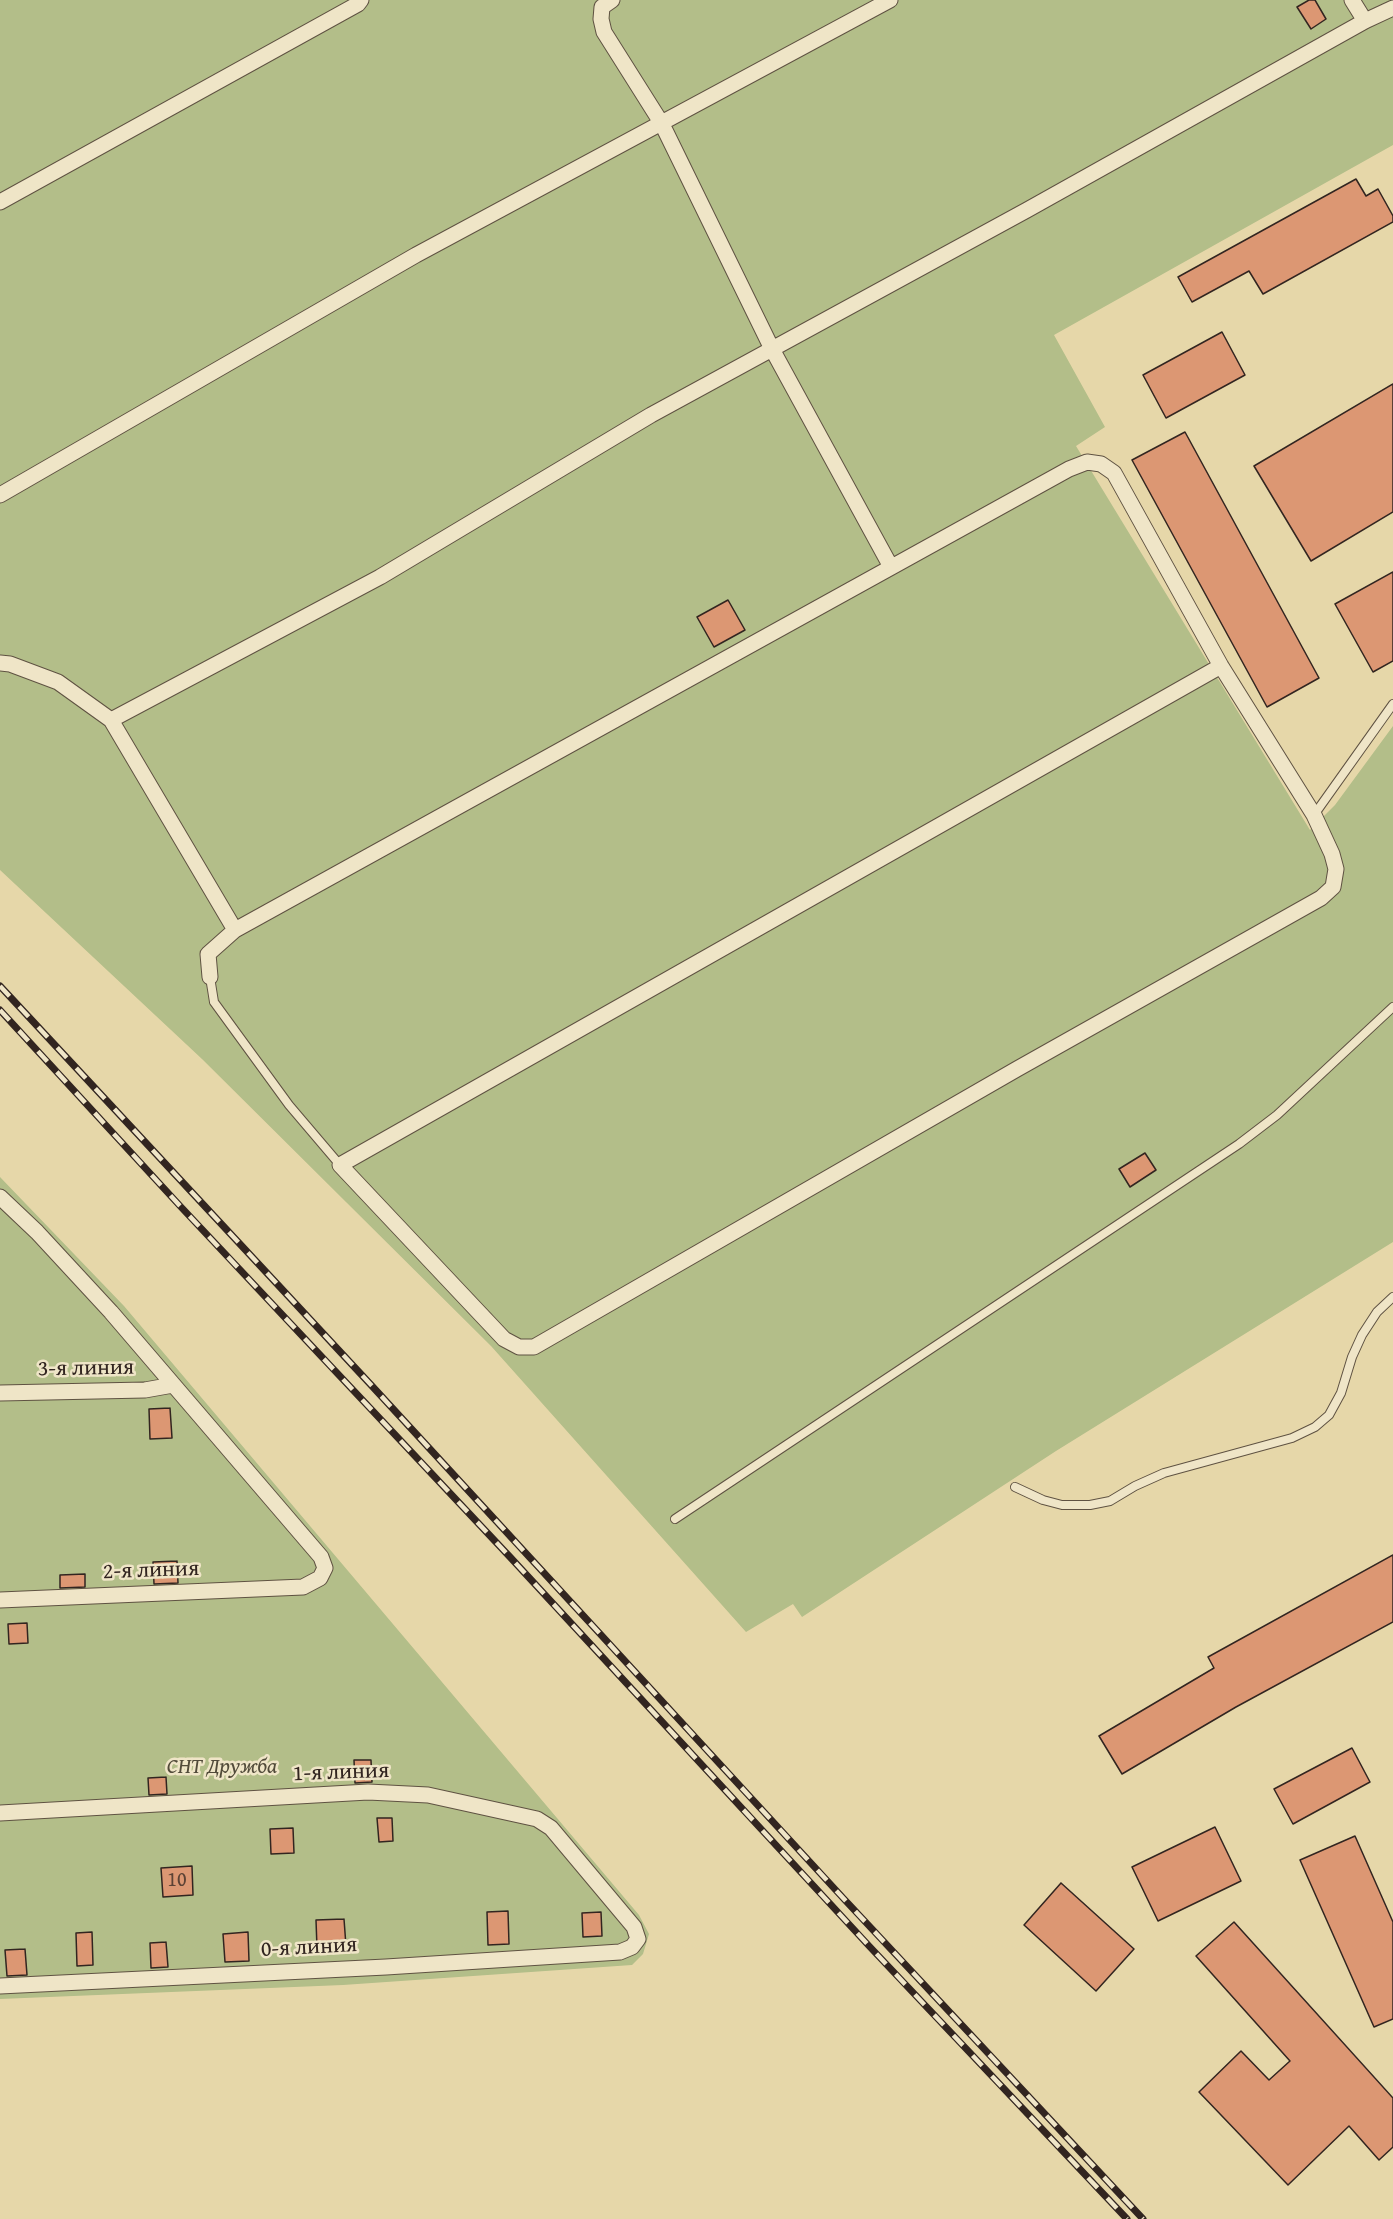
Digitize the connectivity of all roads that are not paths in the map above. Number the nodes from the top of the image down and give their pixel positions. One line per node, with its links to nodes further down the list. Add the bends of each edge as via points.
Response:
1 (362, 0): 8 (street)
2 (612, 0): 7 (street, via 602,6 604,32)
3 (890, 0): 7 (street)
4 (1352, 0): 6 (street)
5 (1393, 8): 6 (street)
6 (1365, 21): 9 (street)
7 (662, 124): 9 (street); 10 (street, via 416,255)
8 (0, 202)
9 (772, 349): 11 (street); 15 (street, via 651,415 380,577)
10 (0, 495)
11 (891, 567): 13 (street, via 1069,469 1087,462 1101,464 1114,473); 17 (street)
12 (0, 663): 15 (street, via 58,682)
13 (1221, 666): 16 (street); 20 (street)
14 (1393, 704): 16 (lane)
15 (111, 720): 17 (street)
16 (1314, 815): 20 (street, via 1336,869 1333,887 1321,898 534,1347 519,1347 504,1339)
17 (235, 930): 18 (street, via 208,954)
18 (210, 977): 20 (lane, via 214,1002 289,1105)
19 (1393, 1007): 26 (lane, via 1277,1115 1239,1144)
20 (340, 1165)
21 (0, 1197): 23 (street, via 111,1312)
22 (1393, 1296): 25 (lane, via 1362,1335 1341,1394 1329,1415 1315,1427 1292,1438 1164,1473 1110,1501 1062,1505)
23 (173, 1385): 24 (street, 3-я линия, via 145,1390); 27 (street, 2-я линия, via 321,1557 325,1568 320,1578 303,1587)
24 (0, 1393)
25 (1016, 1487)
26 (675, 1519)
27 (0, 1600)
28 (0, 1813): 29 (street, 1-я линия, via 368,1792 428,1795 537,1819 551,1828 634,1927 638,1939)
29 (620, 1952): 30 (street, 0-я линия)
30 (0, 1986)

